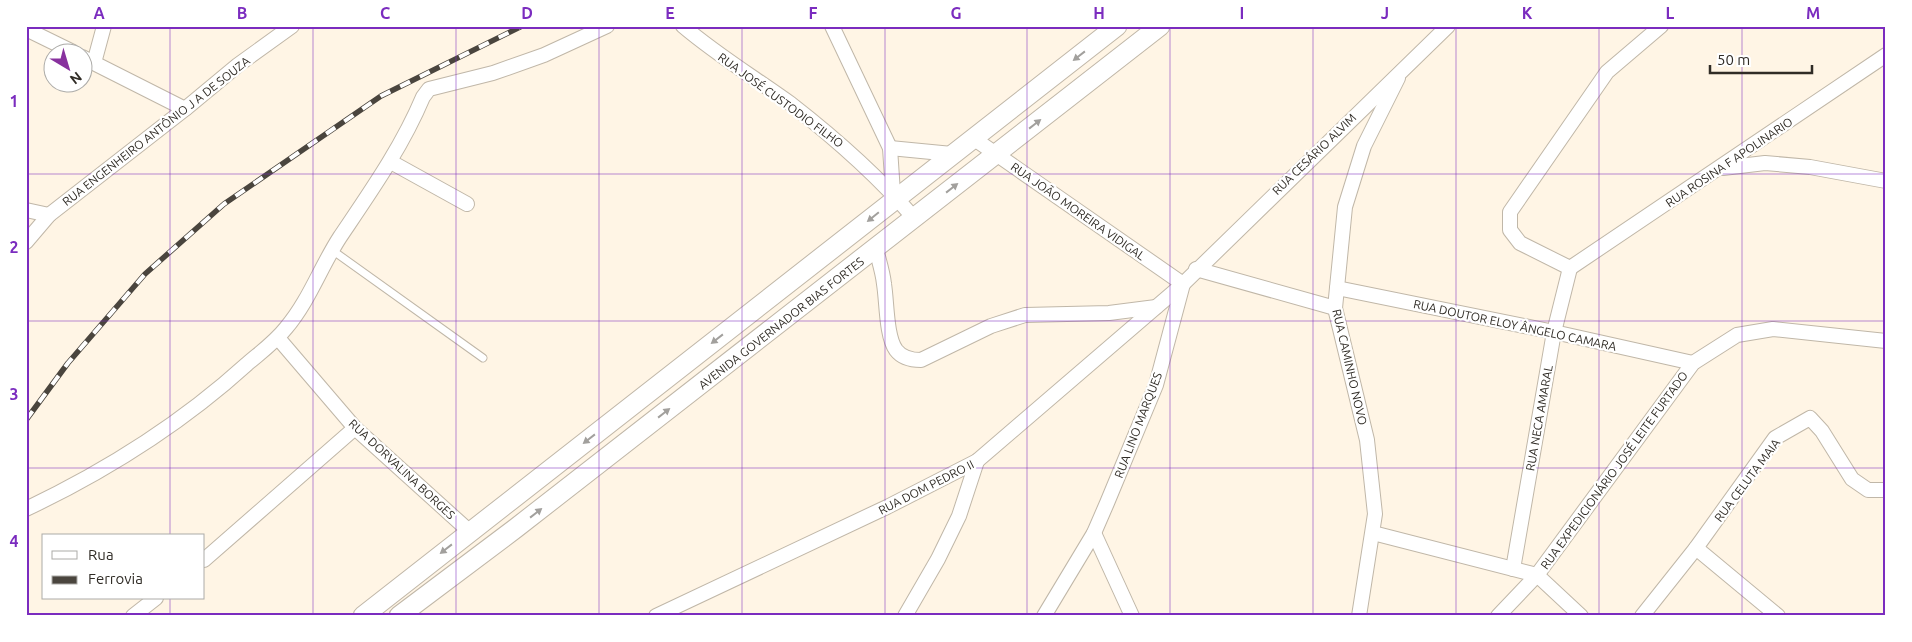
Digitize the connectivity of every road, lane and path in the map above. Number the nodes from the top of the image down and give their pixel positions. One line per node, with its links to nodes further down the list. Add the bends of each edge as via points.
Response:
1 (104, 26): 12 (street)
2 (292, 26): 16 (street, RUA ENGENHEIRO ANTÔNIO J A DE SOUZA)
3 (607, 26): 21 (street, via 502,70 429,89)
4 (683, 26): 24 (street, RUA JOSÉ CUSTODIO FILHO, via 848,149)
5 (832, 26): 18 (street)
6 (1117, 26): 17 (main road, one-way to 17)
7 (1160, 26): 19 (main road, AVENIDA GOVERNADOR BIAS FORTES, one-way to 7)
8 (1448, 26): 15 (street, RUA CESÁRIO ALVIM)
9 (1661, 26): 32 (street, via 1607,72 1510,212 1510,230 1520,243)
10 (26, 29): 11 (street)
11 (53, 42)
12 (92, 52)
13 (1886, 55): 22 (street, RUA ROSINA F APOLINARIO)
14 (92, 62): 16 (street)
15 (1403, 68): 33 (street, RUA CESÁRIO ALVIM); 35 (street, RUA CAMINHO NOVO, via 1364,146 1345,207)
16 (185, 109): 27 (street, RUA ENGENHEIRO ANTÔNIO J A DE SOUZA)
17 (973, 138): 19 (street, RUA JOÃO MOREIRA VIDIGAL); 20 (main road)
18 (890, 148): 20 (street); 24 (street)
19 (996, 153): 28 (main road, AVENIDA GOVERNADOR BIAS FORTES, one-way to 19); 34 (street, RUA JOÃO MOREIRA VIDIGAL)
20 (952, 154): 24 (main road)
21 (391, 162): 25 (street); 30 (street)
22 (1720, 168): 23 (street, via 1765,163 1810,167); 32 (street, RUA ROSINA F APOLINARIO)
23 (1886, 181)
24 (894, 196): 28 (street, RUA JOSÉ CUSTODIO FILHO); 38 (main road, one-way to 38)
25 (467, 204)
26 (26, 210): 27 (street)
27 (49, 214): 29 (street, RUA ENGENHEIRO ANTÔNIO J A DE SOUZA)
28 (914, 218): 31 (main road, AVENIDA GOVERNADOR BIAS FORTES)
29 (26, 242)
30 (332, 250): 40 (street, via 295,316); 43 (lane)
31 (876, 250): 36 (street, via 892,340 896,350 913,360 921,360 986,328 1025,315 1109,313); 42 (main road, AVENIDA GOVERNADOR BIAS FORTES)
32 (1570, 268): 39 (street, RUA NECA AMARAL)
33 (1196, 269): 34 (street, RUA CESÁRIO ALVIM); 37 (street)
34 (1183, 284): 36 (street, RUA DOM PEDRO II); 53 (street, RUA LINO MARQUES, via 1156,385)
35 (1337, 288): 37 (street, RUA CAMINHO NOVO); 39 (street, RUA DOUTOR ELOY ÂNGELO CAMARA)
36 (1156, 307): 46 (street, RUA DOM PEDRO II)
37 (1335, 308): 52 (street, RUA CAMINHO NOVO, via 1367,440 1375,514)
38 (735, 325): 42 (main road); 49 (main road, one-way to 49)
39 (1554, 332): 44 (street, RUA DOUTOR ELOY ÂNGELO CAMARA); 56 (street, RUA NECA AMARAL)
40 (278, 338): 45 (street, RUA DORVALINA BORGES); 48 (street, via 161,433)
41 (1886, 341): 44 (street, RUA EXPEDICIONÁRIO JOSÉ LEITE FURTADO, via 1773,328 1737,334)
42 (751, 345): 50 (main road, AVENIDA GOVERNADOR BIAS FORTES, one-way to 42)
43 (484, 358)
44 (1693, 363): 57 (street, RUA EXPEDICIONÁRIO JOSÉ LEITE FURTADO)
45 (355, 428): 51 (street, RUA DORVALINA BORGES); 55 (street)
46 (978, 461): 62 (street, RUA DOM PEDRO II, via 887,508); 63 (street, via 959,516)
47 (1886, 490): 54 (street, RUA CELUTA MAIA, via 1868,490 1852,479 1822,431 1810,418 1775,438)
48 (26, 509)
49 (497, 510): 50 (main road); 51 (main road)
50 (516, 528): 61 (main road, AVENIDA GOVERNADOR BIAS FORTES)
51 (469, 531): 60 (main road, one-way to 60)
52 (1373, 532): 56 (street); 66 (street, RUA CAMINHO NOVO)
53 (1094, 533): 64 (street, RUA LINO MARQUES); 65 (street)
54 (1696, 548): 69 (street, RUA CELUTA MAIA); 70 (street)
55 (205, 559)
56 (1513, 569): 57 (street)
57 (1537, 575): 67 (street, RUA EXPEDICIONÁRIO JOSÉ LEITE FURTADO); 68 (street)
58 (153, 600): 59 (street)
59 (133, 616)
60 (363, 616)
61 (399, 616)
62 (656, 616)
63 (905, 616)
64 (1044, 616)
65 (1132, 616)
66 (1359, 616)
67 (1498, 616)
68 (1581, 616)
69 (1642, 616)
70 (1778, 616)

